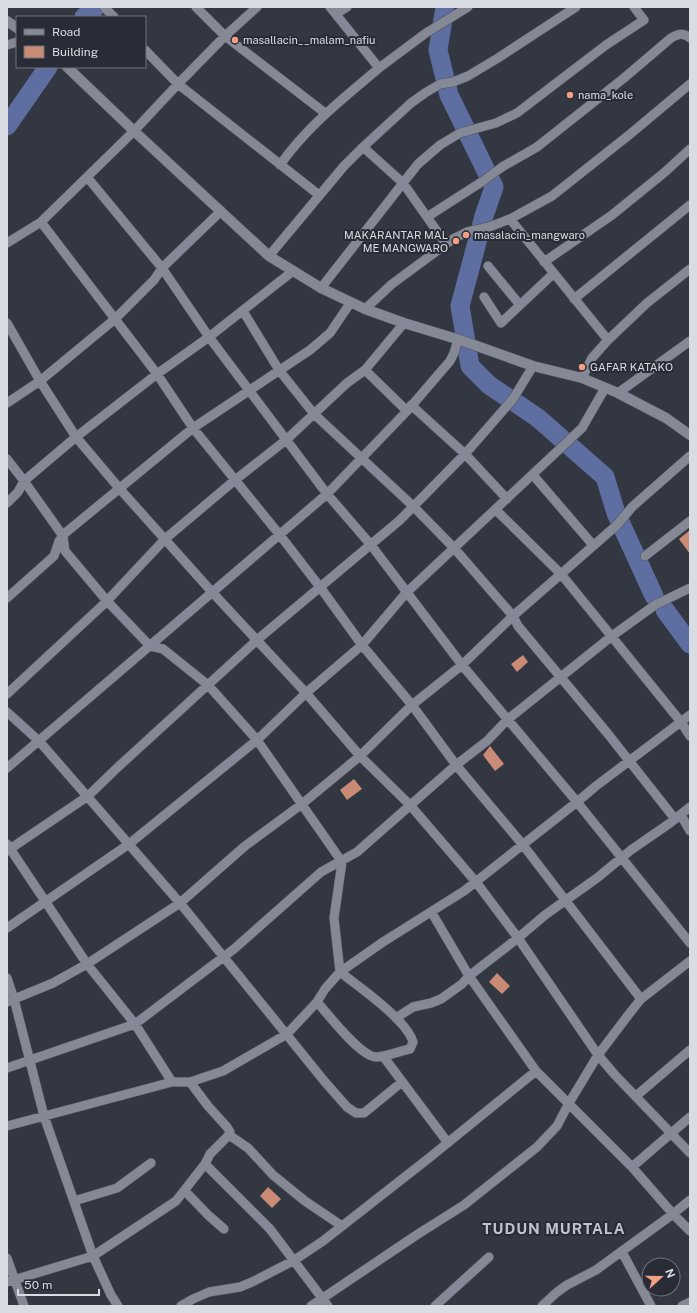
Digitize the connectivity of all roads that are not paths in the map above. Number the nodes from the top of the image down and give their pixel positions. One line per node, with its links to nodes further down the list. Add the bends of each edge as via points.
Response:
1 (104, 7): 9 (street)
2 (196, 7): 12 (street)
3 (257, 7): 12 (street)
4 (347, 7): 8 (street)
5 (576, 7): 21 (street, via 468,76 440,84 425,92)
6 (634, 7): 25 (street, via 644,20 606,45 517,113 496,123 460,133 440,145 418,164)
7 (467, 8): 16 (street, via 426,33)
8 (333, 11): 16 (street)
9 (113, 16)
10 (7, 21): 11 (street)
11 (16, 27)
12 (225, 36): 17 (street); 19 (street)
13 (690, 38): 29 (street, via 685,34 671,38 537,147)
14 (146, 51): 17 (street)
15 (68, 68): 20 (street)
16 (379, 68): 19 (street)
17 (178, 84): 20 (street); 23 (street)
18 (690, 84): 30 (street, via 552,196)
19 (325, 113): 23 (street, via 290,150)
20 (134, 131): 24 (street); 28 (street)
21 (363, 147): 25 (street); 26 (street)
22 (690, 149): 35 (street, via 612,215)
23 (280, 165): 26 (street)
24 (87, 177): 31 (street); 37 (street)
25 (403, 183): 29 (street); 41 (street)
26 (319, 195): 34 (street)
27 (690, 205): 43 (street)
28 (221, 211): 34 (street); 37 (street)
29 (427, 217): 33 (street)
30 (510, 219): 33 (street, via 467,232); 35 (street)
31 (41, 222): 32 (street); 48 (street)
32 (7, 243)
33 (446, 244): 46 (street, via 392,284)
34 (269, 256): 39 (street)
35 (544, 262): 40 (street)
36 (488, 266): 45 (street)
37 (162, 268): 48 (street, via 154,280); 51 (street)
38 (690, 268): 52 (street, via 646,303)
39 (293, 271): 41 (street); 47 (street)
40 (554, 273): 43 (street); 45 (street)
41 (321, 288): 44 (street)
42 (484, 297): 45 (street, via 500,323)
43 (574, 299): 52 (street)
44 (351, 302): 46 (street); 56 (street, via 330,333 310,350)
45 (520, 305)
46 (365, 309): 49 (street)
47 (243, 311): 51 (street); 56 (street)
48 (115, 319): 58 (street); 60 (street)
49 (404, 322): 53 (street); 57 (street)
50 (7, 323): 60 (street)
51 (209, 338): 58 (street); 62 (street)
52 (608, 340): 59 (street, via 592,358)
53 (462, 341): 55 (street); 65 (street, via 450,361)
54 (689, 344): 63 (street)
55 (533, 366): 59 (street); 71 (street, via 513,399)
56 (279, 370): 62 (street); 66 (street)
57 (365, 370): 65 (street); 66 (street, via 348,382)
58 (157, 374): 67 (street); 69 (street)
59 (582, 378): 61 (street)
60 (40, 381): 64 (street); 69 (street)
61 (605, 388): 63 (street); 75 (street, via 582,428)
62 (249, 389): 67 (street); 70 (street)
63 (618, 394): 68 (street, via 666,418)
64 (7, 403)
65 (409, 408): 71 (street); 73 (street)
66 (314, 414): 70 (street); 73 (street)
67 (193, 428): 76 (street); 78 (street)
68 (690, 435)
69 (76, 437): 77 (street); 78 (street)
70 (286, 440): 76 (street); 79 (street)
71 (465, 454): 80 (street); 82 (street)
72 (690, 456): 89 (street, via 632,506 617,525)
73 (361, 457): 79 (street); 82 (street)
74 (7, 459): 77 (street)
75 (533, 475): 80 (street); 89 (street)
76 (235, 480): 85 (street); 87 (street)
77 (24, 481): 81 (street); 86 (street)
78 (119, 488): 86 (street); 87 (street)
79 (327, 494): 85 (street); 88 (street)
80 (507, 499): 83 (street)
81 (7, 503)
82 (413, 506): 88 (street); 90 (street)
83 (496, 510): 90 (street); 92 (street)
84 (690, 521): 91 (street)
85 (280, 534): 93 (street); 95 (street)
86 (63, 536): 97 (street, via 54,556); 98 (street, via 65,551)
87 (165, 539): 95 (street); 98 (street)
88 (371, 545): 93 (street); 96 (street)
89 (593, 545): 92 (street)
90 (454, 548): 96 (street); 99 (street)
91 (645, 556)
92 (561, 574): 99 (street); 100 (street)
93 (320, 587): 101 (street); 102 (street)
94 (690, 588): 100 (street, via 655,605)
95 (212, 592): 101 (street); 103 (street)
96 (406, 593): 102 (street); 104 (street)
97 (7, 598)
98 (107, 601): 103 (street); 108 (street)
99 (513, 616): 104 (street); 105 (street, via 518,626)
100 (612, 636): 105 (street); 113 (street)
101 (257, 640): 106 (street); 107 (street)
102 (362, 645): 107 (street); 109 (street)
103 (150, 646): 106 (street, via 163,649); 116 (street)
104 (462, 665): 109 (street); 112 (street)
105 (561, 677): 112 (street); 118 (street)
106 (208, 685): 115 (street); 121 (street)
107 (306, 693): 115 (street); 117 (street)
108 (7, 694)
109 (412, 705): 117 (street); 119 (street)
110 (7, 712): 116 (street)
111 (690, 715): 113 (street)
112 (507, 720): 119 (street, via 487,741); 122 (street)
113 (681, 722): 114 (street); 118 (street)
114 (690, 736)
115 (257, 740): 123 (street); 128 (street)
116 (39, 741): 120 (street); 121 (street)
117 (360, 756): 123 (street); 124 (street)
118 (630, 761): 122 (street); 126 (street)
119 (456, 765): 124 (street); 129 (street)
120 (7, 768)
121 (88, 796): 128 (street); 130 (street)
122 (577, 802): 129 (street); 131 (street)
123 (302, 804): 132 (street); 136 (street, via 245,846)
124 (410, 805): 132 (street); 133 (street)
125 (690, 807): 126 (street)
126 (678, 817): 127 (street); 131 (street)
127 (690, 831)
128 (129, 844): 135 (street); 136 (street)
129 (523, 845): 133 (street); 134 (street)
130 (8, 848): 135 (street)
131 (621, 858): 134 (street); 140 (street)
132 (342, 862): 141 (street, via 321,872); 144 (street, via 334,918)
133 (476, 882): 137 (street); 139 (street)
134 (565, 900): 139 (street); 147 (street)
135 (45, 902): 138 (street); 143 (street)
136 (180, 903): 141 (street); 143 (street)
137 (432, 913): 144 (street, via 383,942); 145 (street)
138 (7, 928)
139 (518, 938): 145 (street); 154 (street)
140 (690, 943)
141 (224, 957): 151 (street); 152 (street)
142 (690, 961): 147 (street)
143 (87, 964): 148 (street); 151 (street)
144 (340, 972): 149 (street); 150 (street)
145 (469, 976): 150 (street, via 441,999 413,1007); 158 (street)
146 (7, 978): 148 (street)
147 (641, 999): 154 (street)
148 (11, 1000): 156 (street)
149 (317, 1002): 152 (street); 155 (street, via 350,1040 366,1054)
150 (396, 1018): 155 (street, via 411,1035 413,1042 410,1049)
151 (135, 1024): 156 (street); 159 (street)
152 (287, 1034): 160 (street, via 223,1071); 161 (street, via 325,1082 347,1107 356,1113 364,1113)
153 (690, 1050): 162 (street)
154 (598, 1055): 162 (street); 163 (street)
155 (383, 1056): 161 (street)
156 (30, 1060): 157 (street); 164 (street)
157 (7, 1068)
158 (536, 1071): 163 (street); 169 (street)
159 (172, 1082): 160 (street); 164 (street)
160 (190, 1082): 168 (street, via 227,1127)
161 (402, 1082): 169 (street)
162 (636, 1096): 167 (street)
163 (569, 1103): 173 (street); 187 (street, via 557,1126 537,1146 464,1205)
164 (44, 1116): 166 (street); 176 (street)
165 (690, 1117): 167 (street)
166 (7, 1126)
167 (672, 1132): 170 (street); 173 (street)
168 (229, 1135): 172 (street, via 210,1154); 178 (street, via 248,1148 273,1175 305,1201)
169 (448, 1143): 178 (street)
170 (690, 1153)
171 (151, 1163): 176 (street, via 118,1188)
172 (205, 1164): 174 (street); 185 (street, via 258,1215)
173 (632, 1167): 177 (street)
174 (185, 1191): 179 (street); 182 (street, via 176,1201)
175 (690, 1200): 177 (street)
176 (74, 1201): 182 (street)
177 (673, 1214): 180 (street); 181 (street)
178 (342, 1226): 185 (street)
179 (224, 1229)
180 (690, 1231)
181 (622, 1252): 195 (street, via 596,1270 567,1285); 196 (street)
182 (93, 1256): 186 (street); 190 (street)
183 (489, 1257): 194 (street)
184 (7, 1258): 186 (street)
185 (293, 1260): 187 (street); 191 (street, via 240,1287 209,1292)
186 (10, 1281): 189 (street)
187 (322, 1298): 192 (street); 193 (street)
188 (690, 1302): 197 (street)
189 (24, 1306)
190 (118, 1306)
191 (181, 1306)
192 (311, 1306)
193 (328, 1306)
194 (435, 1306)
195 (542, 1306)
196 (651, 1306)
197 (682, 1306)

